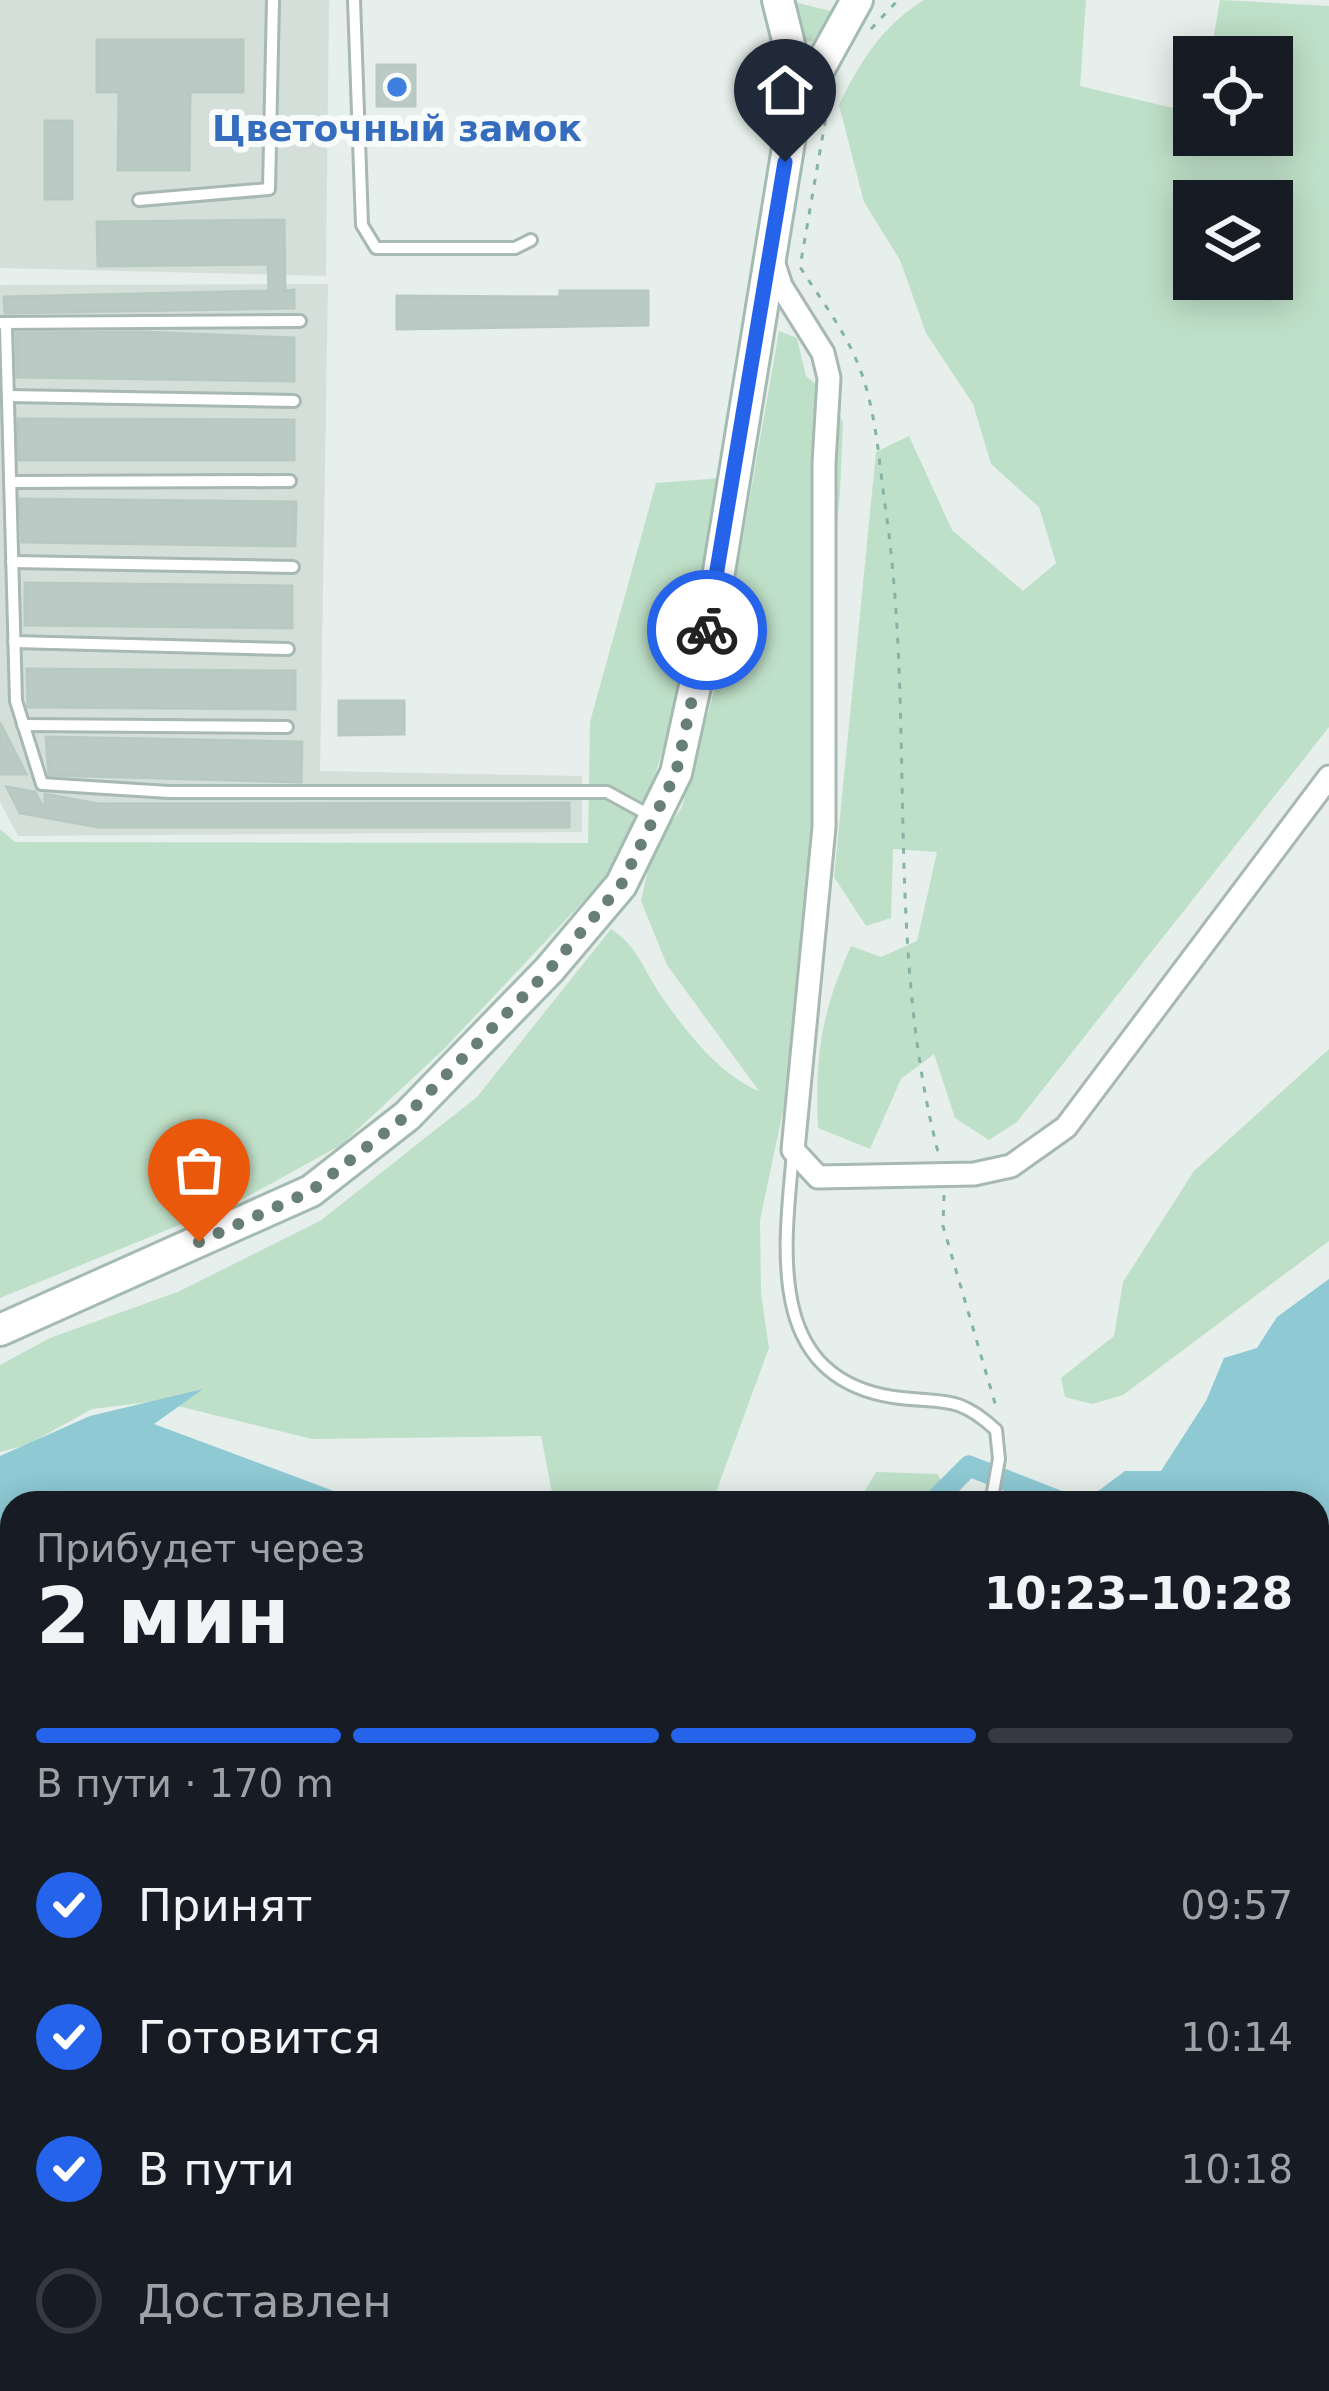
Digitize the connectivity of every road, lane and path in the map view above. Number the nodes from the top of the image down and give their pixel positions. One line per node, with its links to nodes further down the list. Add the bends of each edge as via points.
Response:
1 (273, 0): 7 (lane, via 269,189)
2 (354, 0): 8 (lane, via 362,225 376,248 515,248)
3 (778, 0): 6 (main road)
4 (857, 0): 6 (main road)
5 (830, 91): 25 (path, via 800,267 844,334 873,421 900,613 903,912)
6 (793, 117): 9 (main road)
7 (139, 200)
8 (531, 240)
9 (771, 253): 23 (main road, via 716,590 676,773); 24 (street, via 830,378 824,827)
10 (300, 321): 11 (lane)
11 (3, 325): 12 (lane)
12 (8, 396): 13 (lane); 15 (lane)
13 (294, 401)
14 (290, 481): 15 (lane)
15 (10, 482): 16 (lane)
16 (12, 562): 17 (lane); 18 (lane)
17 (293, 567)
18 (14, 643): 19 (lane); 20 (lane)
19 (288, 649)
20 (23, 725): 21 (lane); 23 (lane, via 42,784 82,790 607,792)
21 (287, 727)
22 (1329, 778): 25 (street, via 1066,1127 1011,1166)
23 (652, 817): 26 (main road, via 621,885 549,970 359,1154 311,1191)
24 (794, 1150): 25 (street, via 818,1177); 27 (lane, via 786,1282 805,1346 840,1382 969,1406)
25 (944, 1177): 27 (path, via 943,1226 998,1400)
26 (0, 1330)
27 (996, 1430): 28 (lane)
28 (992, 1491)

